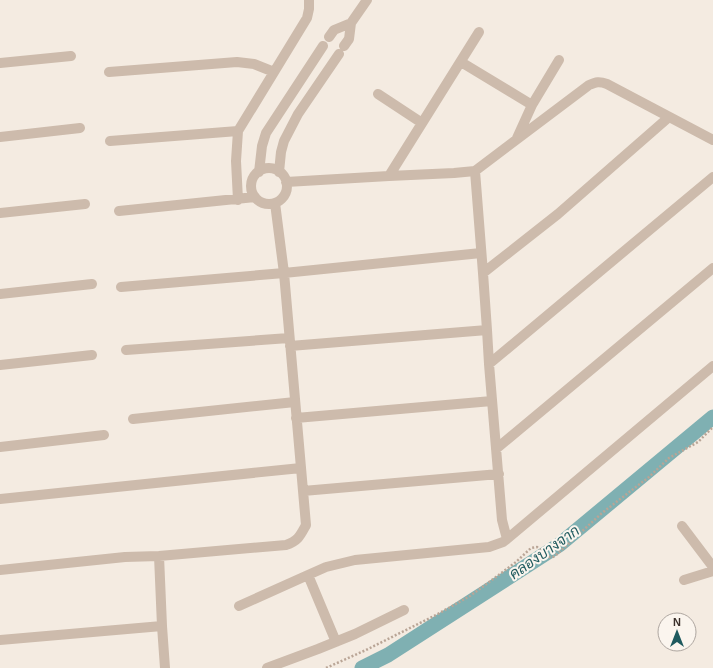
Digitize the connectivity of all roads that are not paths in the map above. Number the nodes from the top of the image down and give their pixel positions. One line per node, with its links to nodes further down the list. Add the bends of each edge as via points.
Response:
1 (309, 0): 12 (street, via 310,10 307,18)
2 (367, 0): 3 (street)
3 (351, 22): 5 (street, via 334,30); 16 (street, via 349,39)
4 (479, 32): 9 (street)
5 (329, 36)
6 (323, 46): 14 (street)
7 (71, 56): 10 (street)
8 (559, 60): 15 (street)
9 (461, 62): 15 (street); 18 (street)
10 (0, 63)
11 (109, 72): 12 (street, via 237,62 254,64)
12 (274, 72): 20 (street)
13 (378, 94): 18 (street)
14 (284, 105): 16 (street); 26 (street, via 266,133)
15 (532, 105): 22 (street)
16 (298, 114): 27 (street, via 284,141)
17 (669, 117): 22 (street, via 600,81 589,85); 23 (street); 40 (street, via 558,214)
18 (422, 123): 28 (street)
19 (80, 128): 21 (street)
20 (238, 130): 24 (street); 32 (street)
21 (0, 137)
22 (517, 140): 25 (street)
23 (713, 140)
24 (110, 141)
25 (475, 171): 28 (street); 37 (street)
26 (259, 172): 27 (street, via 269,169); 31 (street, via 251,184)
27 (279, 172): 30 (street)
28 (389, 176): 30 (street)
29 (713, 177): 48 (street)
30 (286, 182): 33 (street, via 284,197)
31 (255, 197): 32 (street); 33 (street, via 264,204)
32 (238, 200): 35 (street)
33 (275, 203): 39 (street)
34 (85, 204): 36 (street)
35 (119, 211)
36 (0, 213)
37 (481, 253): 39 (street); 40 (street)
38 (713, 268): 57 (street)
39 (284, 273): 42 (street); 45 (street)
40 (483, 273): 44 (street)
41 (92, 284): 43 (street)
42 (121, 287)
43 (0, 294)
44 (487, 330): 45 (street); 48 (street)
45 (290, 342): 46 (street); 52 (street)
46 (126, 350)
47 (92, 355): 49 (street)
48 (489, 364): 51 (street)
49 (0, 365)
50 (713, 366): 63 (street)
51 (492, 401): 53 (street); 57 (street)
52 (295, 402): 53 (street); 54 (street)
53 (296, 418): 58 (street)
54 (133, 419)
55 (104, 435): 56 (street)
56 (0, 447)
57 (496, 449): 59 (street)
58 (301, 468): 60 (street); 61 (street)
59 (498, 474): 60 (street); 63 (street, via 502,520)
60 (303, 491): 64 (street, via 306,525 294,542 286,545)
61 (0, 499)
62 (682, 526): 65 (street)
63 (507, 539): 68 (street, via 489,547 355,560 326,567)
64 (160, 556): 66 (street, via 125,557); 72 (street)
65 (713, 567)
66 (0, 570)
67 (713, 571): 69 (street)
68 (308, 575): 70 (street); 74 (street)
69 (684, 580)
70 (239, 606)
71 (404, 610): 74 (street)
72 (162, 626): 73 (street); 75 (street)
73 (0, 640)
74 (336, 642): 76 (street)
75 (165, 668)
76 (267, 668)

